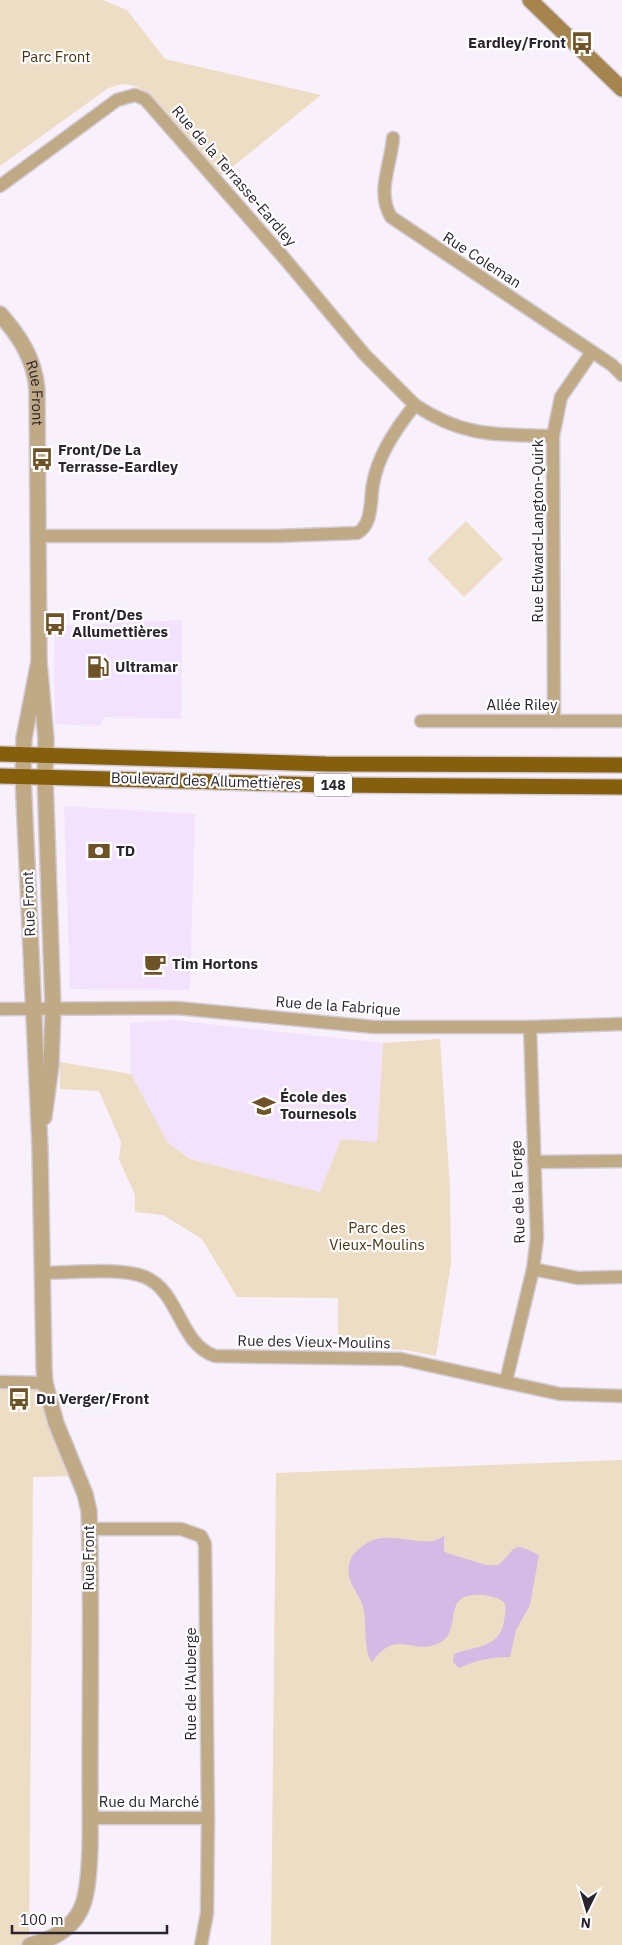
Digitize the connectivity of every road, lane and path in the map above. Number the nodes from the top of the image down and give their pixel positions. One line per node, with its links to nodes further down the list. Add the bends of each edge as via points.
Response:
1 (530, 0): 2 (main road)
2 (622, 88)
3 (393, 138): 6 (street, Rue Coleman, via 383,191 383,201 391,217)
4 (0, 186): 8 (street, Rue de la Terrasse-Eardley, via 117,100 134,95 145,99 285,258 365,355)
5 (0, 314): 10 (street, Rue Front, via 22,340 35,375)
6 (592, 352): 7 (street, Rue Coleman); 9 (street, Rue Edward-Langton-Quirk, via 561,397)
7 (622, 375)
8 (414, 405): 9 (street, Rue de la Terrasse-Eardley, via 448,425 482,434); 10 (street, via 381,459 373,484 367,524 357,534)
9 (553, 436): 13 (street, Rue Edward-Langton-Quirk)
10 (38, 536): 11 (street, Rue Front)
11 (39, 661): 16 (street, Rue Front, via 24,738); 17 (street, Rue Front)
12 (421, 721): 13 (street, Allée Riley)
13 (554, 721): 14 (street, Allée Riley)
14 (622, 721)
15 (0, 754): 16 (highway, Boulevard des Allumettières / 148)
16 (24, 755): 17 (highway, Boulevard des Allumettières / 148); 20 (street, Rue Front)
17 (45, 756): 18 (highway, Boulevard des Allumettières / 148, via 326,764); 21 (street, Rue Front)
18 (622, 765)
19 (0, 776): 20 (highway, Boulevard des Allumettières / 148)
20 (23, 776): 21 (highway, Boulevard des Allumettières / 148); 23 (street, Rue Front)
21 (44, 776): 22 (highway, Boulevard des Allumettières / 148, via 326,785); 24 (street, Rue Front)
22 (622, 787)
23 (33, 1008): 24 (street, Rue de la Fabrique); 25 (street, Rue de la Fabrique); 28 (street, Rue Front)
24 (53, 1008): 27 (street, Rue de la Fabrique, via 177,1008 374,1028); 28 (street, Rue Front, via 52,1065)
25 (0, 1009)
26 (622, 1024): 27 (street, Rue de la Fabrique)
27 (530, 1028): 30 (street, Rue de la Forge)
28 (40, 1148): 32 (street, Rue Front)
29 (622, 1161): 30 (street)
30 (534, 1162): 31 (street, Rue de la Forge, via 537,1227)
31 (532, 1269): 33 (street, via 578,1278); 34 (street, Rue de la Forge)
32 (41, 1273): 34 (street, Rue des Vieux-Moulins, via 128,1273 144,1277 167,1296 198,1347 215,1356 401,1359); 36 (street, Rue Front)
33 (622, 1277)
34 (506, 1381): 37 (street, Rue des Vieux-Moulins, via 573,1396)
35 (0, 1382): 36 (street)
36 (45, 1383): 38 (street, Rue Front, via 56,1423 85,1494)
37 (622, 1396)
38 (90, 1529): 39 (street, Rue Front); 40 (street, Rue de l'Auberge, via 181,1529 201,1536 205,1544)
39 (90, 1818): 40 (street, Rue du Marché); 41 (street, Rue Front, via 88,1882 82,1908 76,1919 56,1936)
40 (208, 1818): 42 (street, Rue de l'Auberge, via 207,1912)
41 (30, 1945)
42 (200, 1945)

